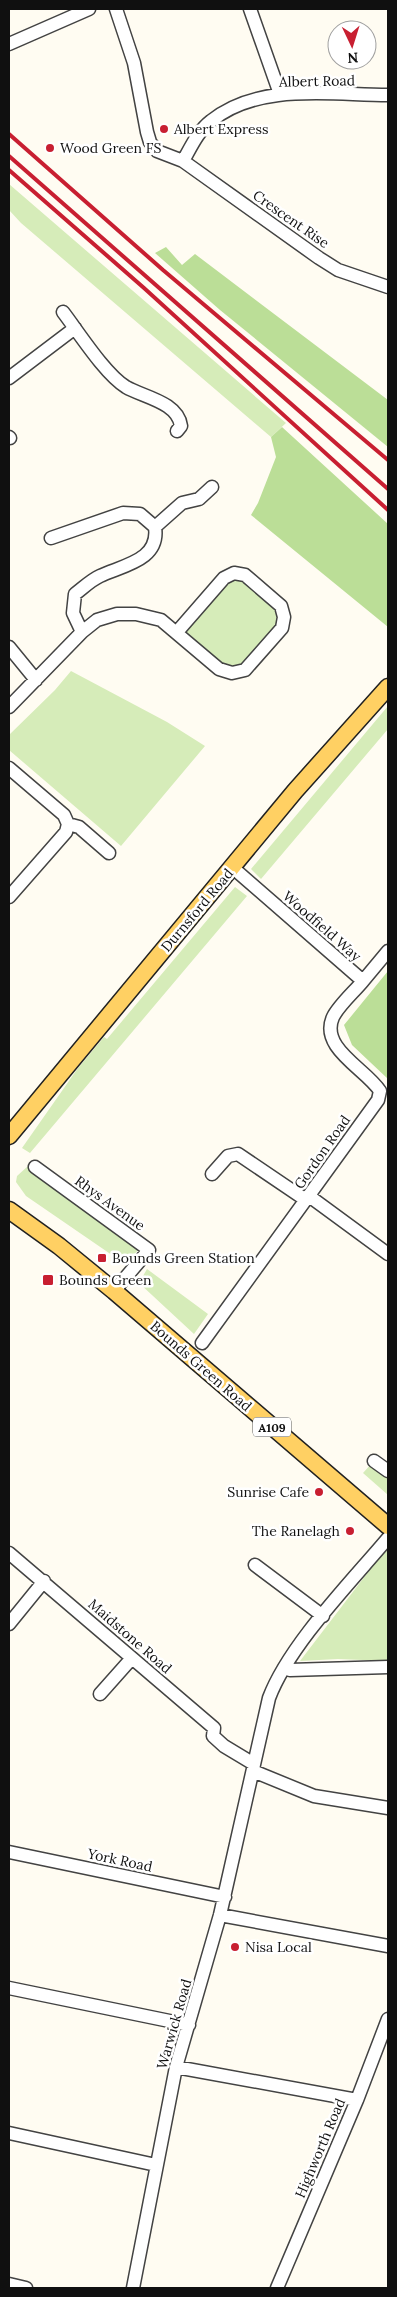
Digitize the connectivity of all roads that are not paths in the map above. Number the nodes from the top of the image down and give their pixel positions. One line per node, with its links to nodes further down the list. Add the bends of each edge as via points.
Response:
1 (90, 9): 4 (street)
2 (116, 9): 7 (street, Crescent Rise, via 134,63 150,142 157,151)
3 (250, 9): 5 (street)
4 (9, 44)
5 (280, 94): 6 (street, Albert Road); 7 (street, Albert Road, via 246,102 216,117 199,133)
6 (388, 95)
7 (183, 162): 8 (street, Crescent Rise, via 338,270)
8 (388, 287)
9 (63, 312): 10 (street)
10 (75, 328): 11 (street); 12 (street, via 118,381 176,414 181,426)
11 (9, 378)
12 (177, 431)
13 (212, 487): 14 (street, via 199,500 182,503)
14 (155, 526): 15 (street, via 140,514 123,513); 16 (street, via 154,544 143,558 99,576 75,594 73,613)
15 (51, 538)
16 (82, 632): 17 (street, via 98,620 117,614 136,614 161,620); 19 (street)
17 (177, 632): 17 (street, via 219,669 232,673 245,670 282,628 284,617 281,606 245,575 234,572 224,578)
18 (9, 647): 19 (street)
19 (36, 680): 21 (street)
20 (388, 687): 25 (main road, Durnsford Road, via 295,791)
21 (9, 707)
22 (9, 768): 23 (street, via 64,815)
23 (68, 824): 24 (street, via 79,827); 26 (street, via 66,832)
24 (109, 853)
25 (232, 868): 28 (street, Woodfield Way); 29 (main road, Durnsford Road)
26 (9, 897)
27 (388, 951): 28 (street, Woodfield Way)
28 (363, 981): 32 (street, Gordon Road, via 334,1016 331,1037 335,1046 374,1082 380,1091 378,1100)
29 (9, 1136)
30 (35, 1167): 35 (street, Rhys Avenue, via 149,1250)
31 (212, 1174): 32 (street, via 228,1156 238,1154)
32 (308, 1198): 34 (street); 36 (street, Gordon Road)
33 (9, 1210): 35 (main road, Bounds Green Road / A109)
34 (388, 1254)
35 (114, 1291): 39 (main road, Bounds Green Road / A109)
36 (202, 1343)
37 (374, 1462): 38 (street)
38 (388, 1471)
39 (388, 1526)
40 (388, 1538): 44 (street)
41 (9, 1552): 43 (street, Maidstone Road)
42 (255, 1565): 44 (street)
43 (44, 1581): 45 (street); 46 (street, Maidstone Road)
44 (323, 1616): 48 (street)
45 (9, 1624)
46 (132, 1658): 49 (street); 50 (street, Maidstone Road, via 214,1728 213,1736 224,1746)
47 (388, 1667): 48 (street)
48 (284, 1668): 50 (street, Warwick Road, via 274,1686)
49 (100, 1694)
50 (254, 1768): 51 (street, via 314,1796); 53 (street, Warwick Road)
51 (388, 1808)
52 (9, 1852): 53 (street, York Road)
53 (225, 1897): 54 (street, Warwick Road)
54 (220, 1915): 55 (street); 58 (street, Warwick Road)
55 (388, 1946)
56 (9, 1988): 58 (street)
57 (388, 2020): 60 (street, Highworth Road)
58 (189, 2026): 59 (street, Warwick Road)
59 (176, 2067): 60 (street); 62 (street, Warwick Road)
60 (357, 2100): 66 (street, Highworth Road)
61 (9, 2133): 62 (street)
62 (156, 2165): 65 (street, Warwick Road)
63 (9, 2284): 64 (street)
64 (26, 2288)
65 (133, 2288)
66 (277, 2288)

